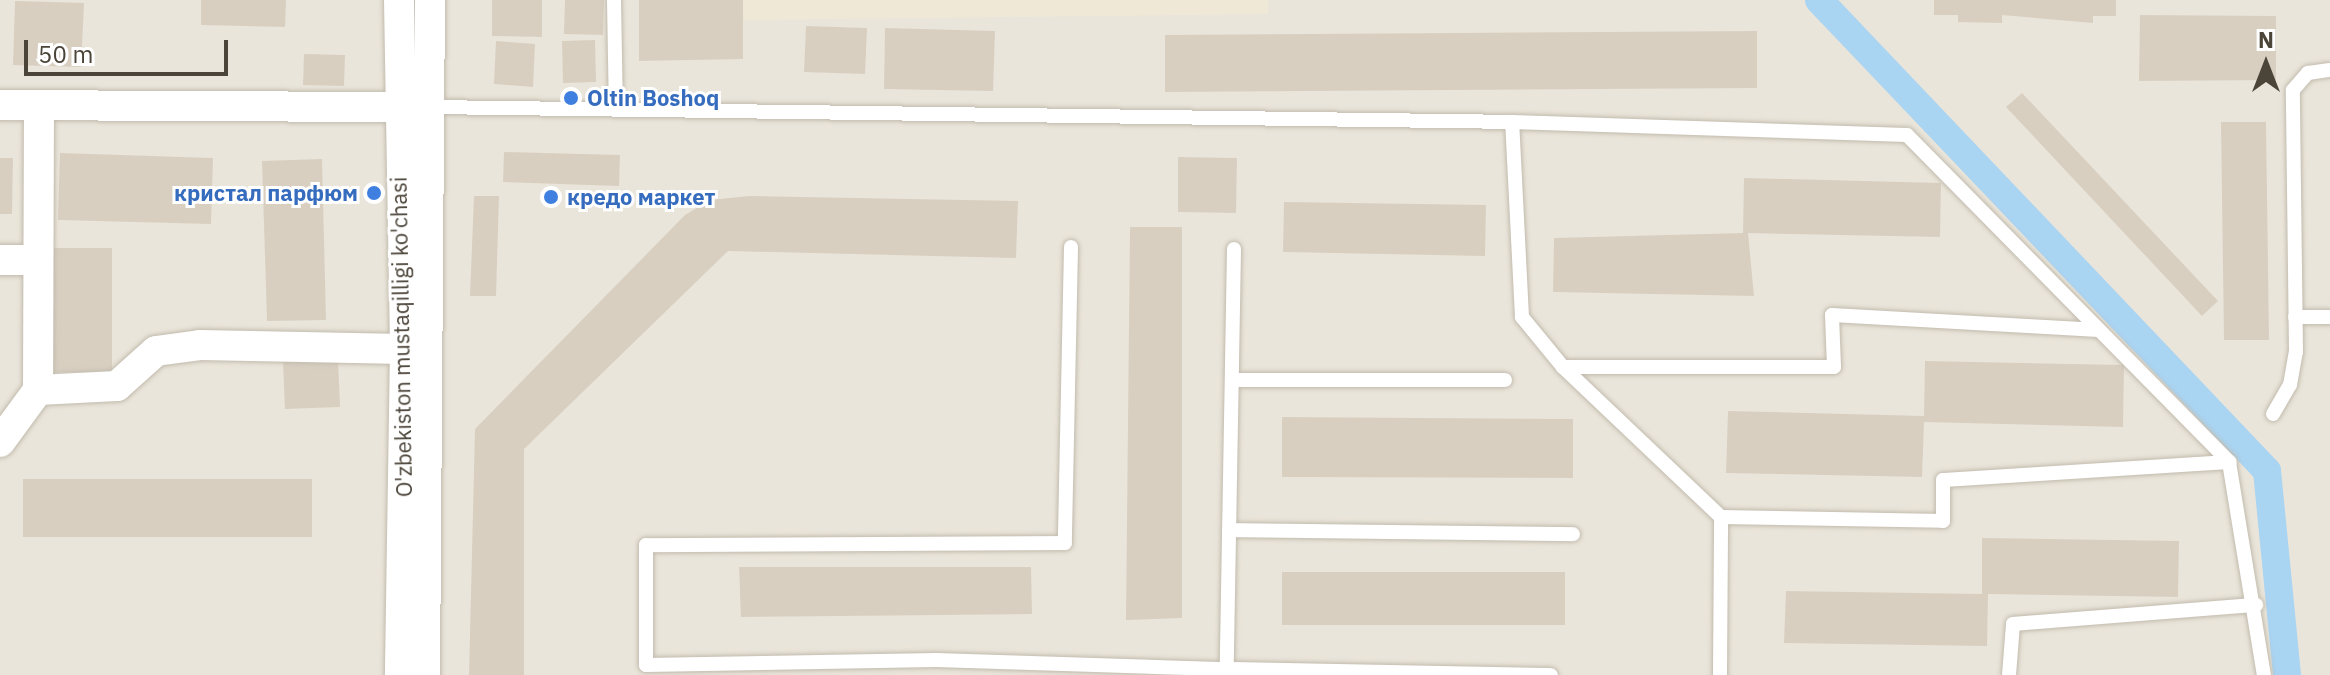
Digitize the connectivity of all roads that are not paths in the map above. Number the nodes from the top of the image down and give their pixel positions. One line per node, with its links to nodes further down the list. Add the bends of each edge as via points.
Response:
1 (399, 0): 8 (street, O'zbekiston mustaqilligi ko'chasi)
2 (430, 0): 7 (street, O'zbekiston mustaqilligi ko'chasi)
3 (614, 0): 9 (lane)
4 (2330, 70): 15 (lane, via 2308,73 2293,90)
5 (0, 105): 6 (street)
6 (39, 106): 8 (street); 14 (street)
7 (430, 107): 8 (street); 9 (lane); 33 (street, O'zbekiston mustaqilligi ko'chasi)
8 (398, 108): 18 (street, O'zbekiston mustaqilligi ko'chasi)
9 (616, 110): 10 (lane)
10 (1512, 122): 17 (lane, via 1907,135); 19 (lane, via 1522,317)
11 (1071, 247): 30 (lane, via 1065,543 646,545 646,665)
12 (1234, 249): 20 (lane)
13 (0, 260): 14 (street)
14 (37, 260): 22 (street)
15 (2295, 317): 16 (lane); 23 (lane, via 2290,385)
16 (2330, 317)
17 (2099, 330): 19 (lane, via 1832,315 1834,367); 25 (lane)
18 (405, 349): 22 (street, via 200,345 156,351 117,386); 32 (street, O'zbekiston mustaqilligi ko'chasi)
19 (1563, 367): 26 (lane)
20 (1232, 380): 21 (lane); 27 (lane)
21 (1505, 380)
22 (38, 390): 24 (street)
23 (2273, 414)
24 (0, 442)
25 (2229, 462): 26 (lane, via 1943,480 1943,521); 29 (lane)
26 (1721, 517): 35 (lane)
27 (1229, 530): 28 (lane); 31 (lane)
28 (1573, 534)
29 (2256, 605): 36 (lane, via 2013,624); 37 (lane)
30 (935, 668): 31 (lane)
31 (1227, 669): 34 (lane)
32 (400, 675)
33 (425, 675)
34 (1551, 675)
35 (1720, 675)
36 (2009, 675)
37 (2264, 675)

